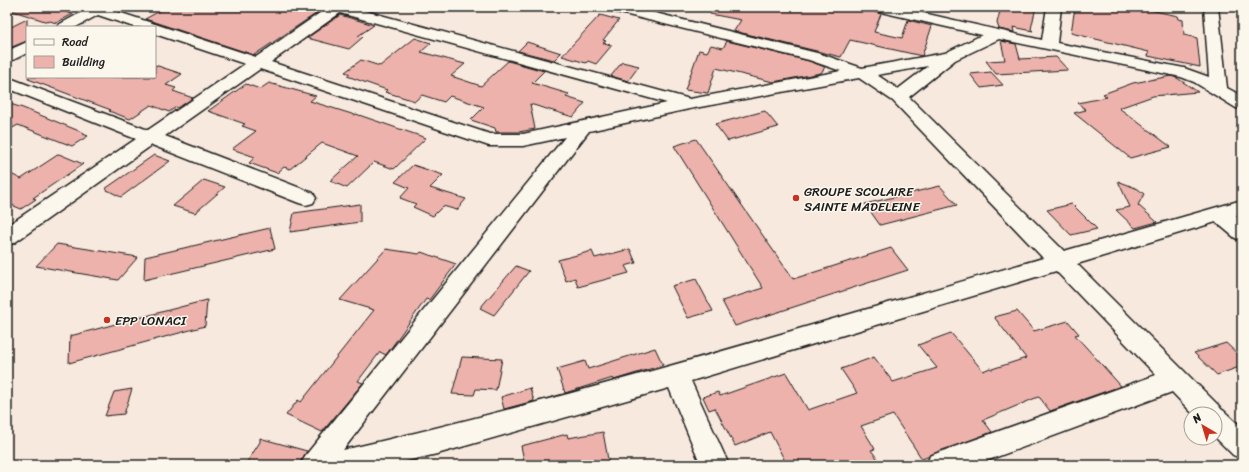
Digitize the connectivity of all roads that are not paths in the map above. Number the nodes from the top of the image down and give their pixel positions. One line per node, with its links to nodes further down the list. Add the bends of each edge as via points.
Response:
1 (337, 7): 15 (street); 20 (street)
2 (614, 7): 16 (street, via 815,57)
3 (877, 7): 10 (street)
4 (1054, 7): 11 (street)
5 (1211, 7): 18 (street)
6 (96, 8): 7 (street); 8 (street)
7 (67, 26)
8 (146, 26)
9 (156, 29): 15 (street)
10 (997, 34): 11 (street); 13 (street)
11 (1049, 46): 18 (street, via 1184,73 1200,78)
12 (26, 48): 14 (street)
13 (949, 57): 16 (street); 19 (street)
14 (7, 58)
15 (259, 63): 22 (street, via 489,140 523,140); 23 (street)
16 (862, 73): 19 (street); 20 (street)
17 (7, 82): 23 (street)
18 (1219, 89): 21 (street)
19 (899, 97): 29 (street)
20 (689, 104): 22 (street)
21 (1242, 104)
22 (582, 128): 36 (street)
23 (151, 138): 24 (street); 27 (street)
24 (306, 198)
25 (1242, 207): 26 (street)
26 (1218, 213): 28 (street); 29 (street)
27 (10, 231)
28 (1242, 233)
29 (1060, 260): 30 (street); 31 (street)
30 (676, 375): 37 (street, via 437,441); 38 (street)
31 (1176, 379): 32 (street); 35 (street)
32 (1202, 406)
33 (1223, 427): 34 (street)
34 (1242, 446)
35 (958, 462)
36 (314, 465)
37 (335, 465)
38 (715, 465)

